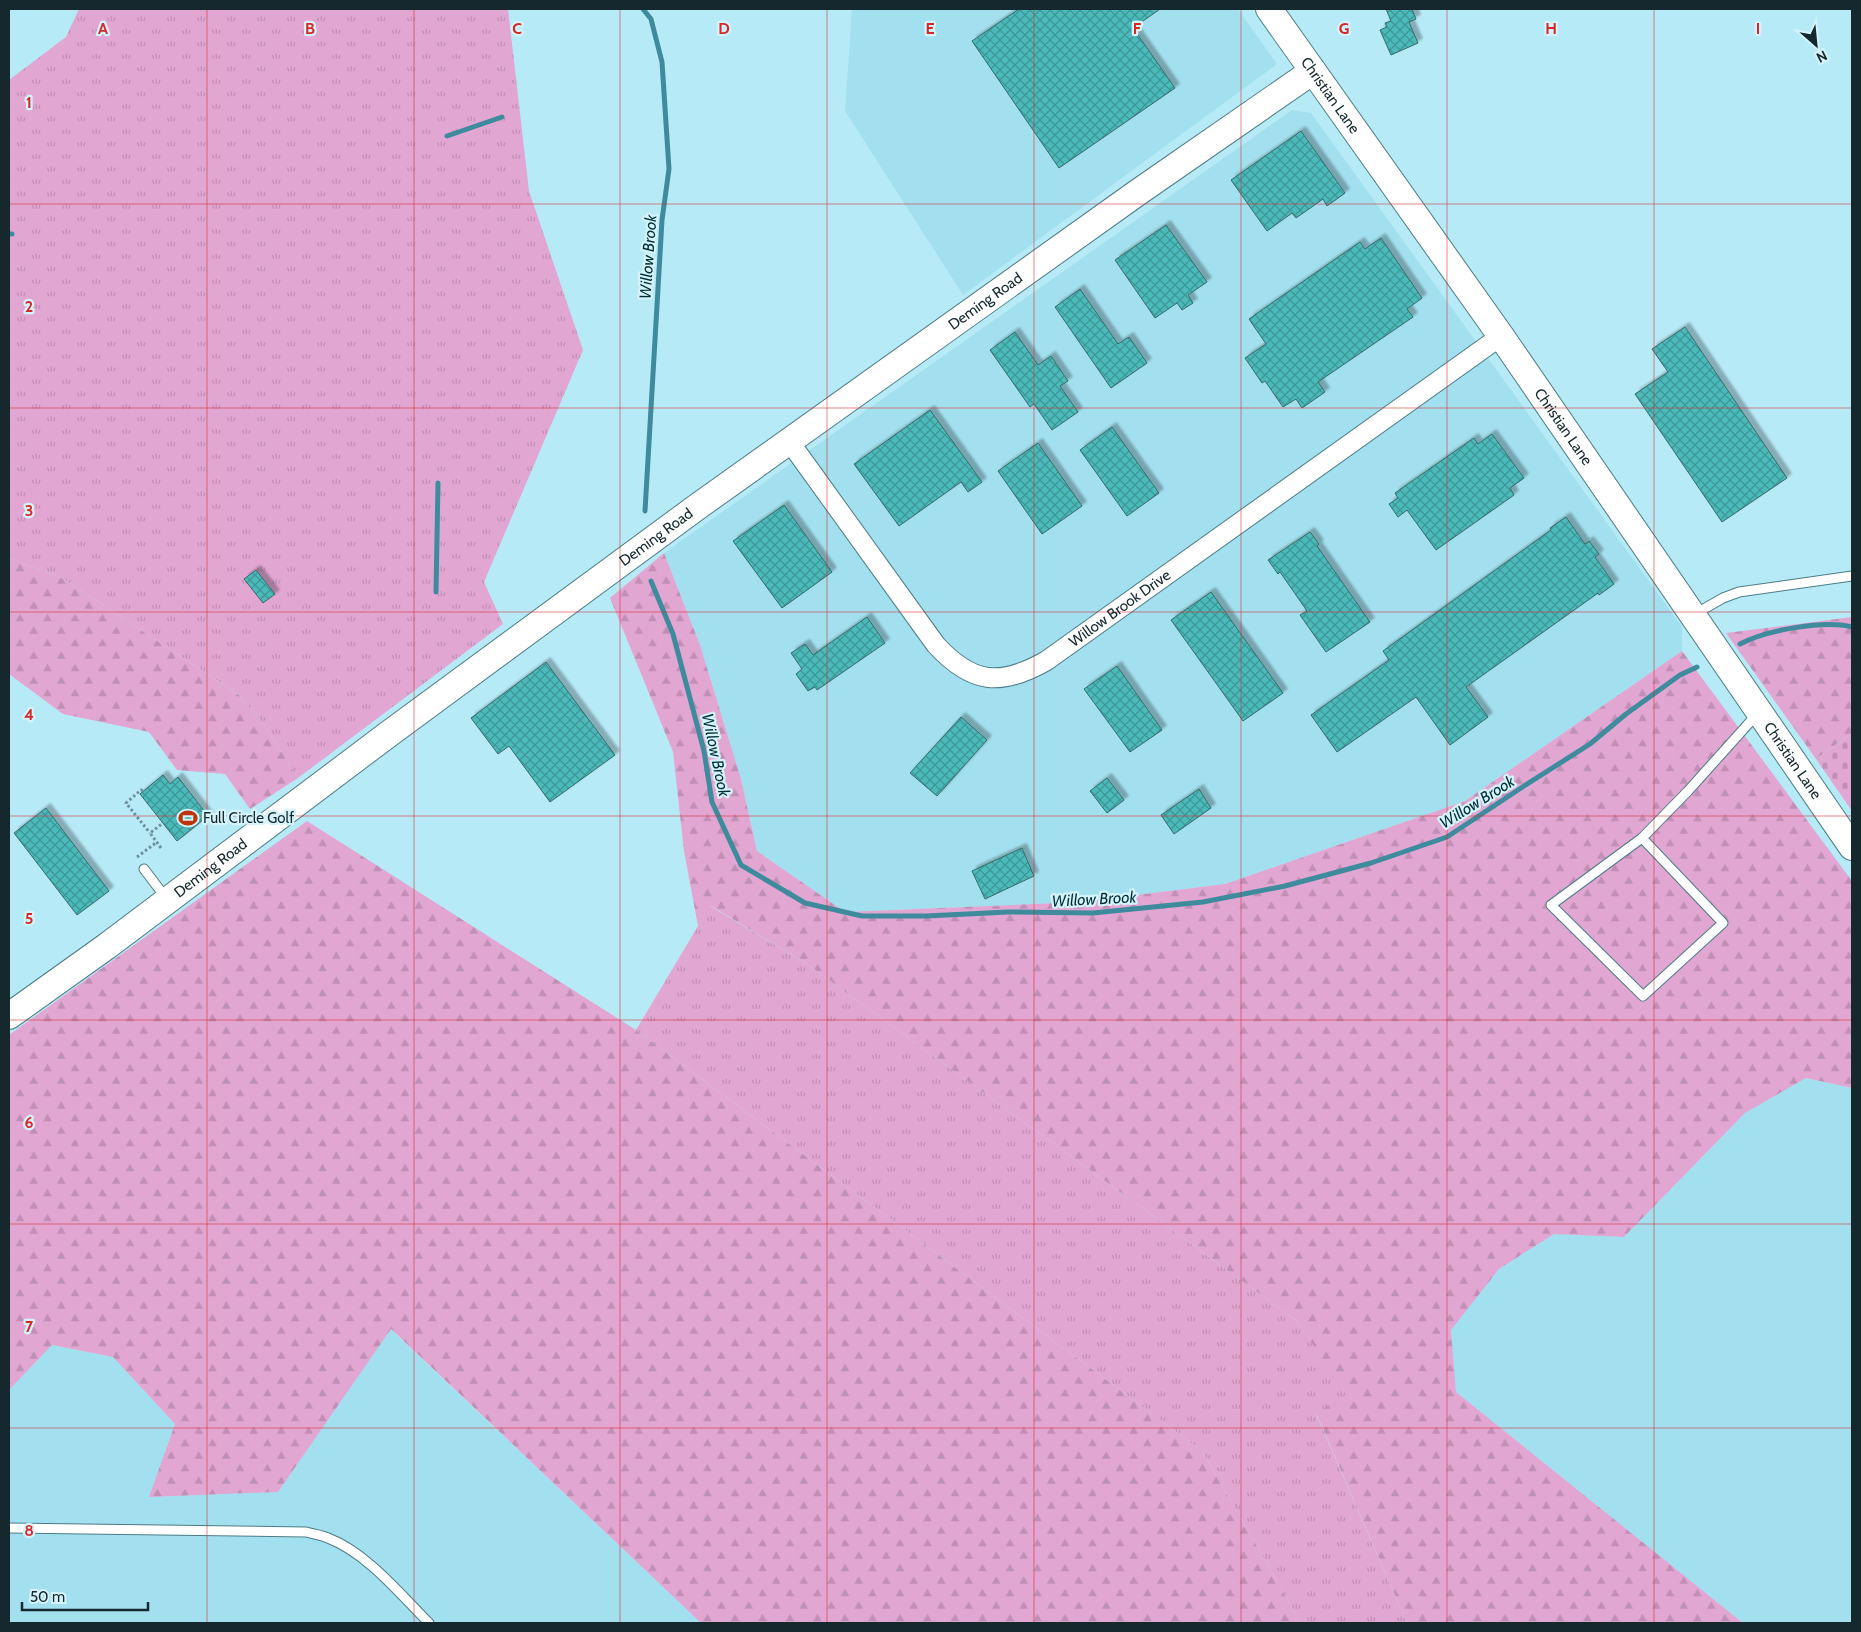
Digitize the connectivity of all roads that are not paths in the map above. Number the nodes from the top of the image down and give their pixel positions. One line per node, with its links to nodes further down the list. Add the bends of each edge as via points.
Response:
1 (1270, 9): 2 (street, Christian Lane)
2 (1313, 71): 3 (street, Christian Lane); 4 (street, Deming Road)
3 (1501, 336): 4 (street, Willow Brook Drive, via 1046,661 1008,677 985,678 965,671 936,645); 6 (street, Christian Lane)
4 (789, 441): 11 (street, Deming Road, via 398,727)
5 (1852, 576): 6 (lane, via 1739,592)
6 (1693, 615): 7 (street, Christian Lane)
7 (1759, 711): 8 (lane); 9 (street, Christian Lane)
8 (1642, 838): 8 (lane, via 1551,905 1643,996 1723,923)
9 (1852, 847)
10 (144, 869): 11 (lane)
11 (167, 901): 12 (street, Deming Road)
12 (9, 1016)
13 (9, 1528): 14 (lane, via 306,1532 352,1549)
14 (429, 1623)

